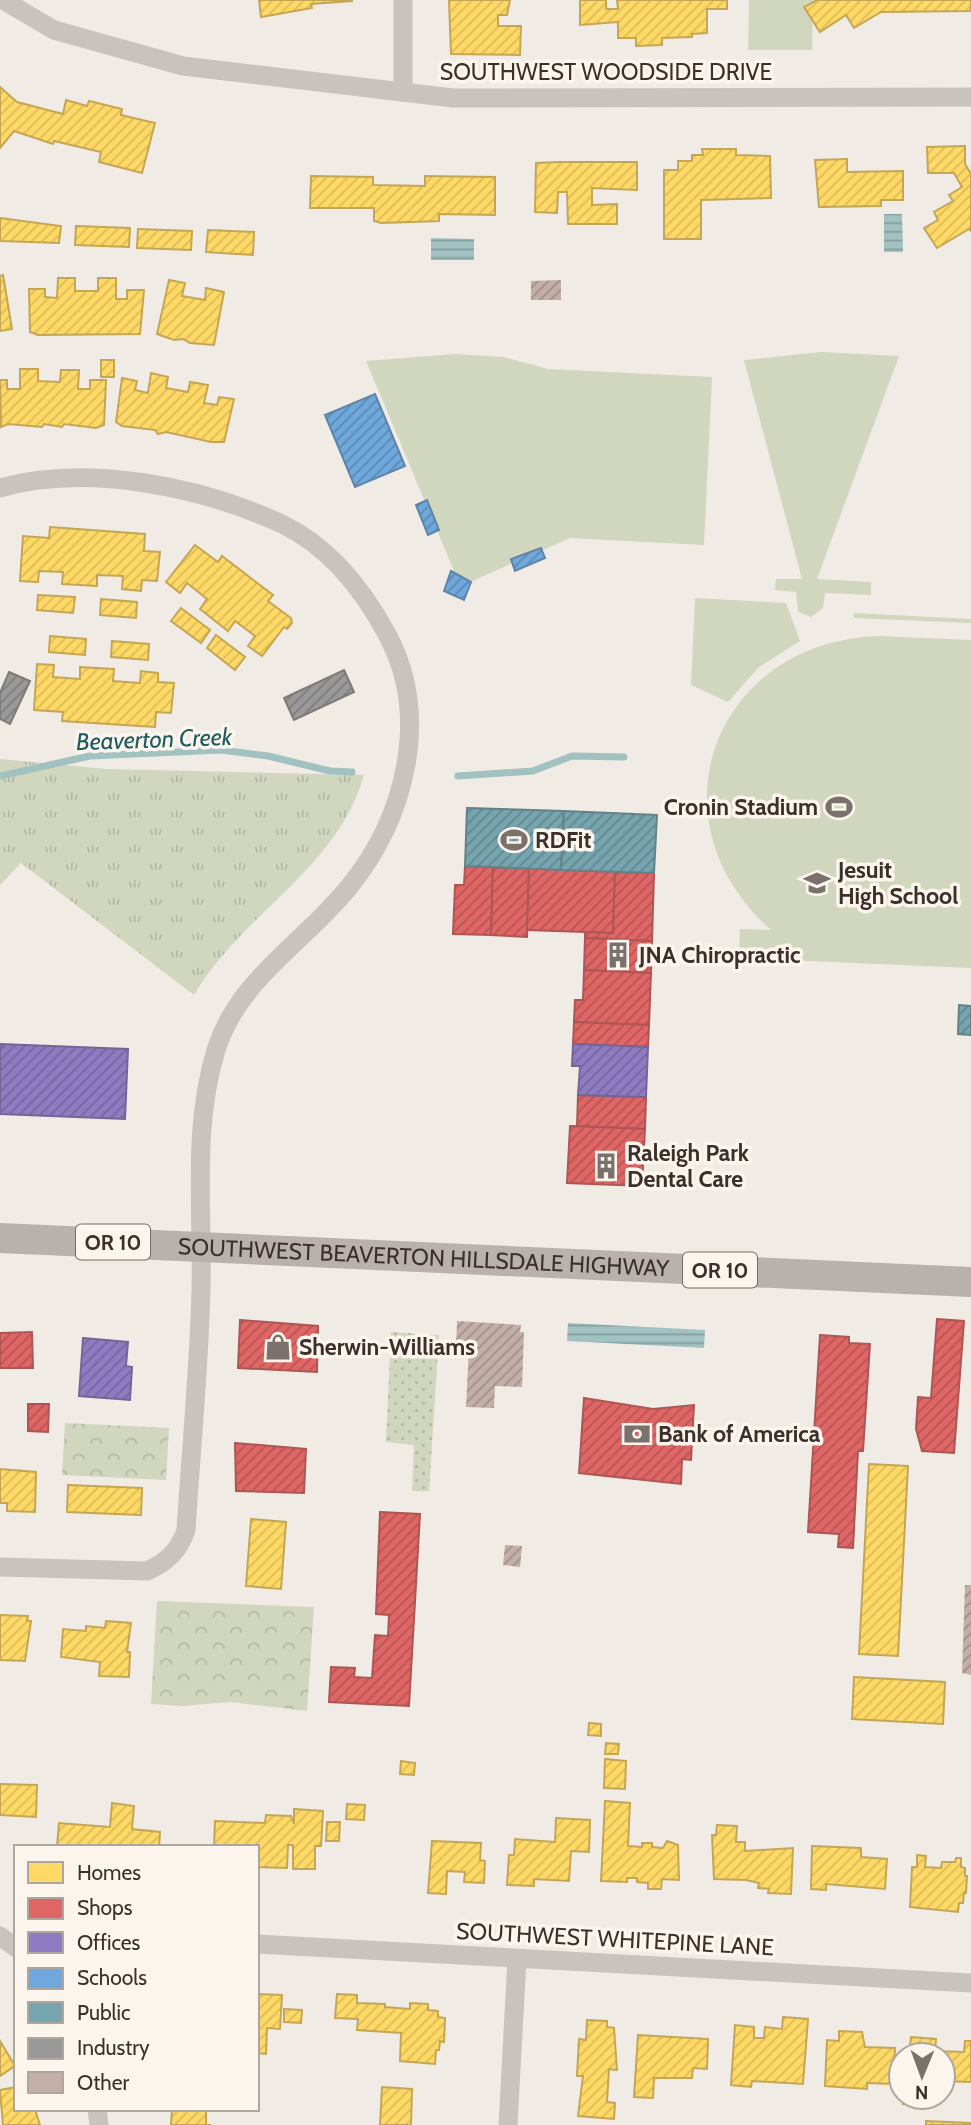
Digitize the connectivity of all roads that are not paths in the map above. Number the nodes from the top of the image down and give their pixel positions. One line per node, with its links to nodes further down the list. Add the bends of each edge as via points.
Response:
1 (3, 0): 3 (street, SOUTHWEST WOODSIDE DRIVE, via 54,30 183,66)
2 (403, 0): 3 (street)
3 (403, 92): 4 (street, SOUTHWEST WOODSIDE DRIVE, via 488,100)
4 (971, 97)
5 (0, 488): 7 (street, via 47,478 113,479 235,503 287,527 347,573 375,613 398,659 406,691 408,760 380,843 349,888 242,999 216,1049 201,1128)
6 (0, 1238): 7 (main road, SOUTHWEST BEAVERTON HILLSDALE HIGHWAY / OR 10)
7 (201, 1247): 8 (main road, SOUTHWEST BEAVERTON HILLSDALE HIGHWAY / OR 10); 9 (street, via 201,1304 182,1542 163,1564 147,1571)
8 (971, 1282)
9 (0, 1567)
10 (259, 1944): 11 (street, SOUTHWEST WHITEPINE LANE)
11 (517, 1959): 12 (street, SOUTHWEST WHITEPINE LANE); 13 (street)
12 (971, 1983)
13 (508, 2125)

